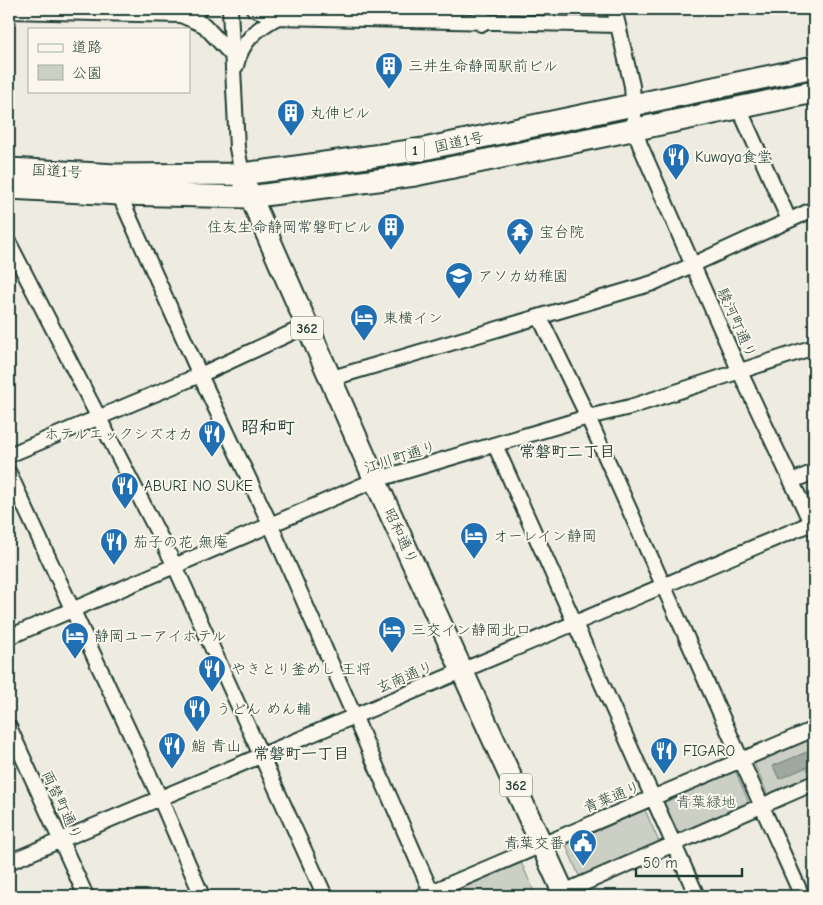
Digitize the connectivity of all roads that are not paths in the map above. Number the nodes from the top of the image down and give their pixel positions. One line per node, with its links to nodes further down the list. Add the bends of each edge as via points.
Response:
1 (200, 9): 8 (street)
2 (230, 9): 12 (street)
3 (254, 9): 9 (street)
4 (482, 9): 10 (street)
5 (614, 9): 11 (street, 駿河町通り)
6 (26, 10): 7 (street); 8 (street)
7 (9, 11)
8 (181, 15): 12 (street, via 204,25)
9 (278, 17): 10 (street); 14 (street, via 246,41 239,52)
10 (481, 24): 11 (street)
11 (618, 25): 16 (street, 駿河町通り)
12 (231, 54): 14 (street)
13 (814, 68): 16 (highway, 国道1号 / 1)
14 (234, 78): 20 (street, via 237,148)
15 (814, 92): 17 (highway, 国道1号 / 1)
16 (634, 105): 18 (street, 駿河町通り); 20 (highway, 国道1号 / 1, via 424,149)
17 (739, 108): 18 (highway, 国道1号 / 1); 25 (street)
18 (635, 129): 23 (highway, 国道1号 / 1, via 415,175); 27 (street, 駿河町通り)
19 (9, 169): 20 (highway, 国道1号 / 1, via 116,175)
20 (242, 174): 23 (highway, 昭和通り / 362)
21 (9, 188): 22 (highway, 国道1号 / 1)
22 (119, 194): 23 (highway, 国道1号 / 1); 32 (street)
23 (249, 196): 29 (highway, 昭和通り / 362)
24 (814, 208): 25 (street)
25 (789, 220): 27 (street)
26 (9, 243): 35 (street)
27 (693, 264): 28 (street, via 653,283); 31 (street, 駿河町通り)
28 (540, 318): 33 (street); 34 (street)
29 (306, 326): 32 (street); 33 (highway, 昭和通り / 362)
30 (814, 347): 31 (street, 江川町通り)
31 (740, 370): 34 (street, 江川町通り); 41 (street, 駿河町通り)
32 (200, 375): 35 (street); 43 (street)
33 (330, 379): 40 (highway, 昭和通り / 362)
34 (588, 417): 36 (street, 江川町通り); 45 (street)
35 (98, 418): 37 (street); 44 (street)
36 (495, 445): 40 (street, 江川町通り); 47 (street)
37 (9, 455)
38 (814, 472): 41 (street)
39 (9, 473): 46 (street)
40 (375, 480): 43 (street, 江川町通り); 49 (highway, 昭和通り / 362)
41 (792, 481): 42 (street, 駿河町通り)
42 (813, 525): 45 (street, 玄南通り)
43 (271, 526): 44 (street, 江川町通り); 50 (street)
44 (175, 566): 46 (street, 江川町通り); 53 (street)
45 (664, 586): 47 (street, 玄南通り); 54 (street)
46 (72, 609): 48 (street, 江川町通り); 56 (street)
47 (575, 623): 49 (street, 玄南通り); 57 (street)
48 (9, 637)
49 (463, 670): 50 (street, 玄南通り); 60 (highway, 昭和通り / 362)
50 (355, 716): 53 (street, 玄南通り); 63 (street)
51 (9, 727): 59 (street, 両替町通り)
52 (814, 729): 54 (street, 青葉通り)
53 (261, 756): 56 (street, 玄南通り); 67 (street)
54 (742, 760): 57 (street, 青葉通り); 58 (street)
55 (814, 783): 58 (street)
56 (160, 798): 59 (street, 玄南通り); 66 (street)
57 (652, 799): 60 (street, 青葉通り); 61 (street)
58 (762, 804): 61 (street); 69 (street)
59 (60, 840): 62 (street, 玄南通り); 65 (street, 両替町通り)
60 (542, 844): 63 (street, 青葉通り); 64 (highway, 昭和通り / 362)
61 (674, 844): 64 (street); 68 (street)
62 (9, 862)
63 (429, 895)
64 (561, 895)
65 (86, 896)
66 (202, 896)
67 (325, 896)
68 (697, 896)
69 (802, 896)

